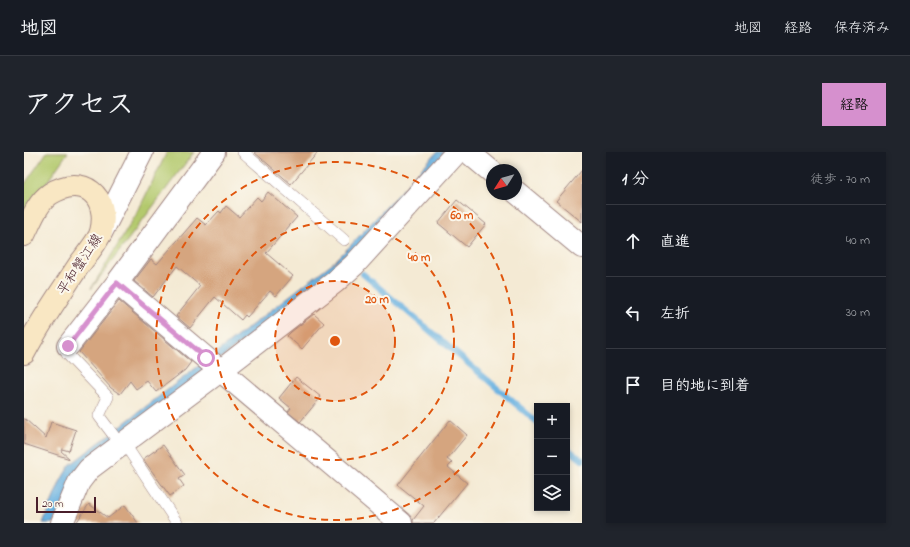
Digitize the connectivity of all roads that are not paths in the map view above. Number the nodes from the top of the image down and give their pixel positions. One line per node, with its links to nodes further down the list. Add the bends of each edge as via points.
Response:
1 (142, 152): 8 (street)
2 (214, 152): 12 (street)
3 (242, 152): 10 (lane)
4 (457, 152): 15 (street, via 354,265 335,282)
5 (468, 152): 6 (street)
6 (486, 167)
7 (522, 197): 11 (street)
8 (101, 233): 9 (main road, 平和蟹江線, via 103,212 99,199 90,190 75,185 59,190 41,203); 14 (main road, 平和蟹江線, via 39,325)
9 (24, 235)
10 (344, 240)
11 (582, 247)
12 (117, 283): 13 (street); 15 (street)
13 (68, 346): 16 (lane, via 67,354 108,397 99,416)
14 (24, 353)
15 (214, 365): 16 (street); 19 (street)
16 (118, 440): 17 (street, via 79,482); 18 (lane)
17 (62, 523)
18 (177, 523)
19 (402, 523)

